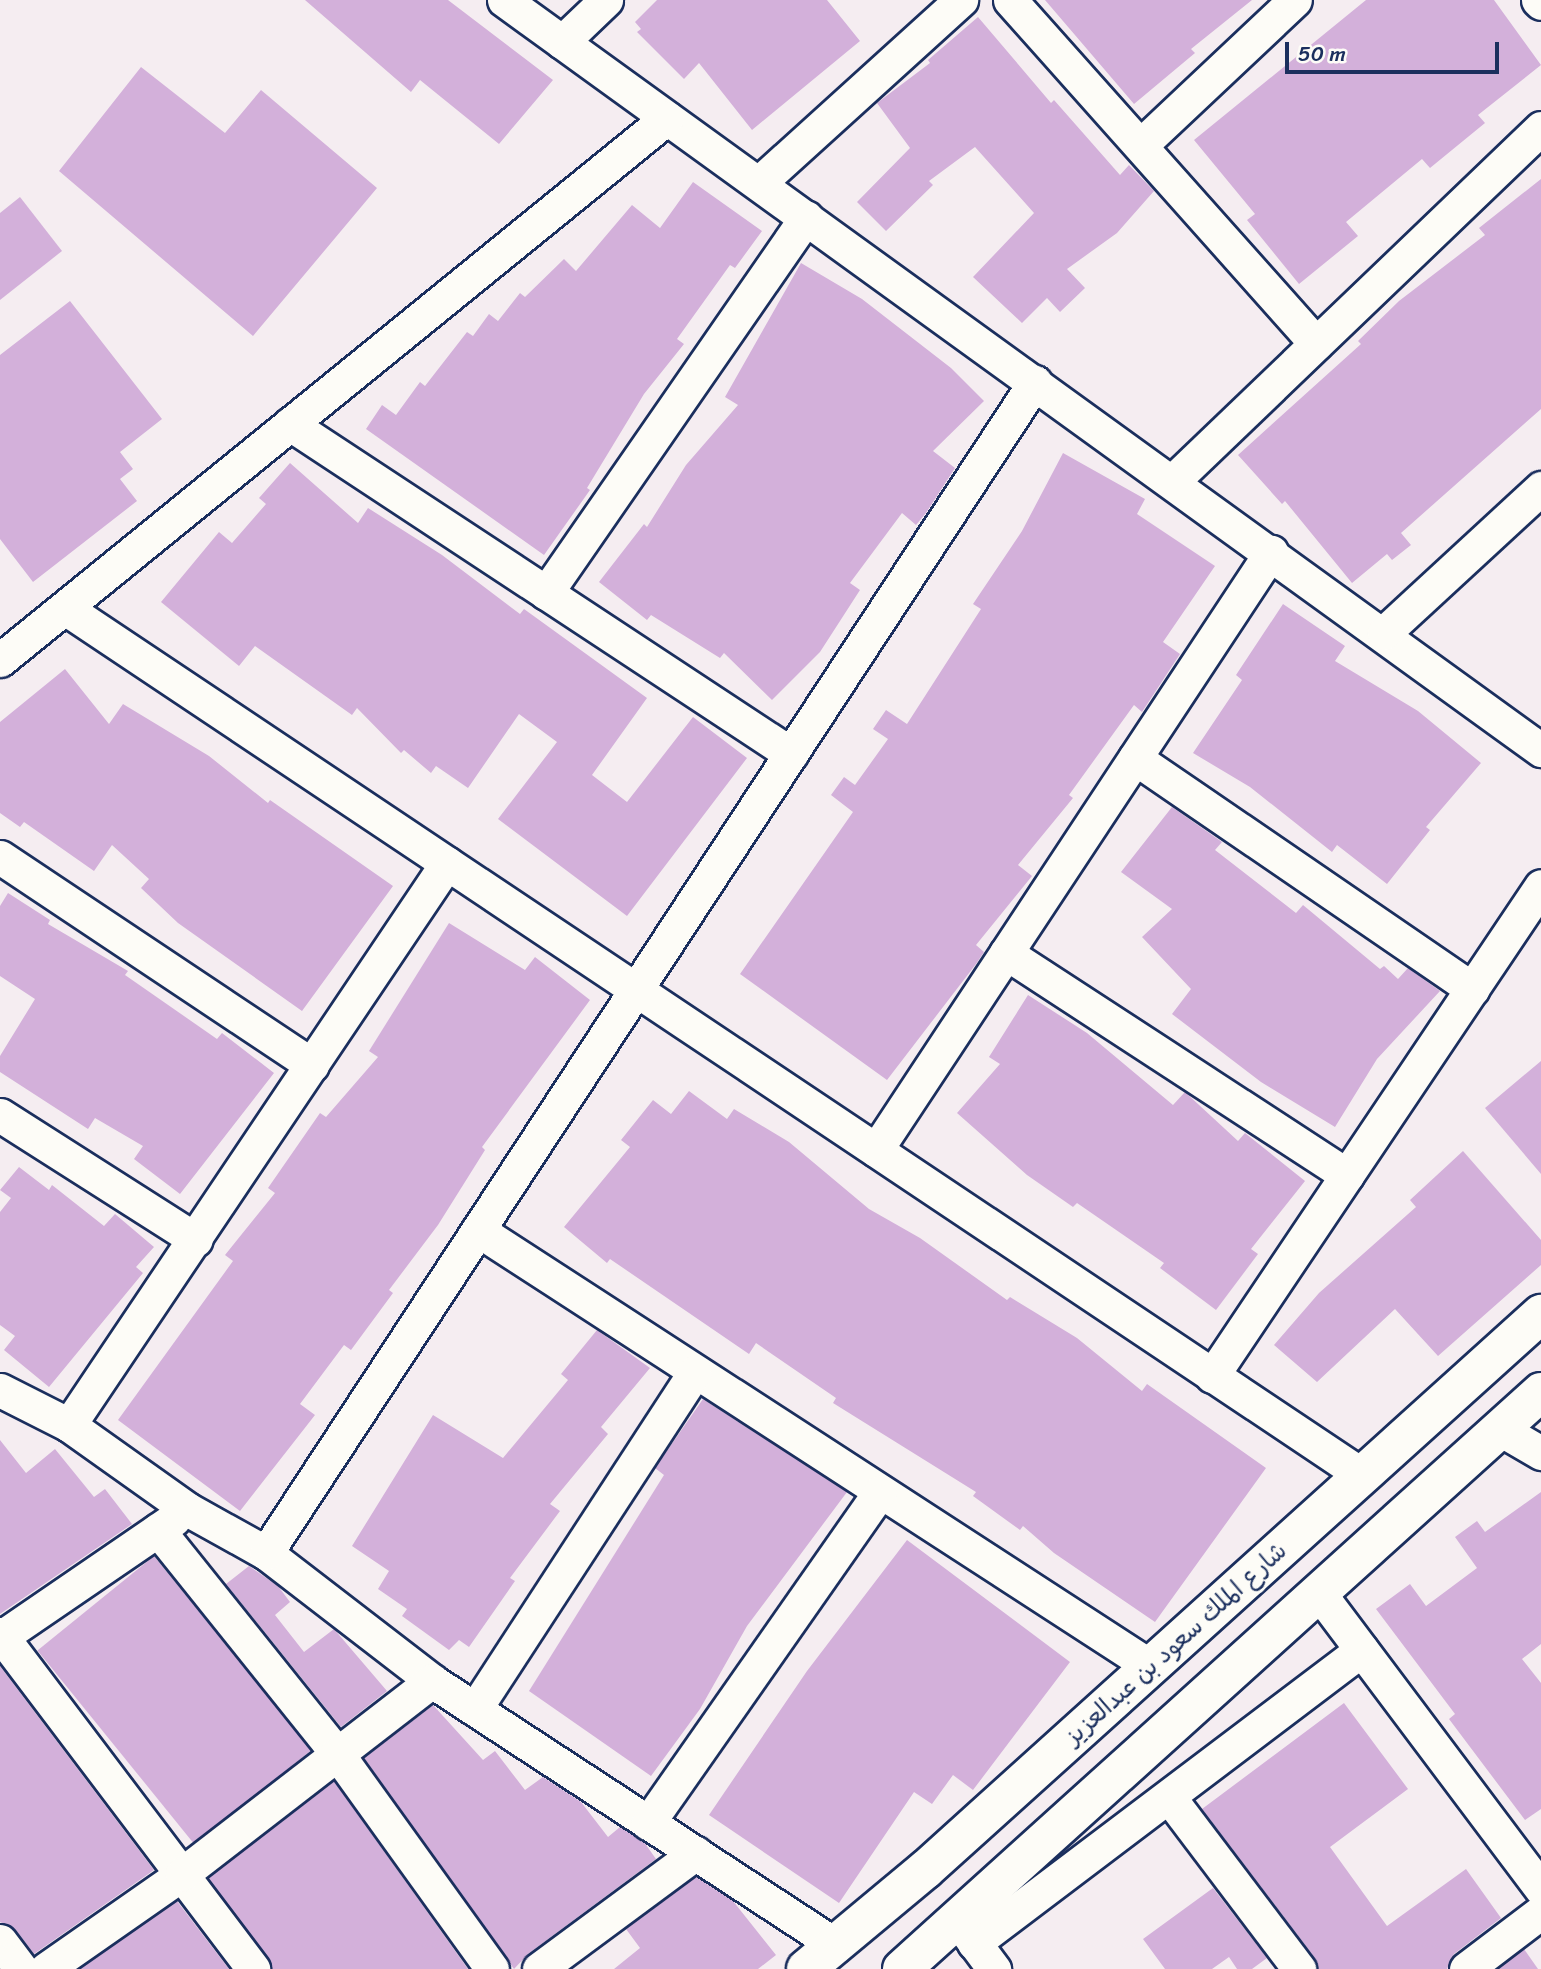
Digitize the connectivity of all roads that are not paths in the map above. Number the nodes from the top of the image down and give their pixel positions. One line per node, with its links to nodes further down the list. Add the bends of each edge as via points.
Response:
1 (504, 0): 6 (street)
2 (606, 0): 6 (street)
3 (961, 0): 10 (street)
4 (1010, 0): 9 (street)
5 (1295, 0): 9 (street)
6 (562, 42): 7 (street)
7 (667, 118): 10 (street); 14 (street)
8 (1541, 128): 12 (street)
9 (1142, 144): 12 (street)
10 (759, 183): 11 (street)
11 (806, 217): 13 (street); 18 (street)
12 (1316, 344): 15 (street)
13 (1035, 382): 15 (street); 23 (street)
14 (290, 424): 18 (street); 19 (street)
15 (1173, 481): 17 (street)
16 (1541, 488): 20 (street)
17 (1271, 552): 20 (street); 24 (street)
18 (546, 593): 23 (street)
19 (65, 608): 21 (street); 26 (street)
20 (1384, 633): 22 (street)
21 (2, 653)
22 (1541, 750)
23 (791, 754): 29 (street)
24 (1135, 758): 28 (street); 30 (street)
25 (0, 857): 31 (street)
26 (447, 863): 29 (street); 31 (street)
27 (1541, 886): 30 (street)
28 (1006, 953): 33 (street); 34 (street)
29 (636, 989): 33 (street); 35 (street)
30 (1472, 989): 34 (street)
31 (312, 1065): 36 (street)
32 (0, 1115): 36 (street)
33 (876, 1150): 39 (street)
34 (1347, 1175): 39 (street)
35 (478, 1230): 38 (street); 49 (street)
36 (196, 1240): 42 (street)
37 (1541, 1314): 45 (main road, شارع الملك سعود بن عبدالعزيز)
38 (695, 1371): 46 (street); 55 (street)
39 (1212, 1376): 45 (street)
40 (0, 1390): 42 (street)
41 (1541, 1392): 43 (main road)
42 (69, 1425): 47 (street)
43 (1500, 1429): 44 (street); 50 (main road)
44 (1541, 1453)
45 (1362, 1475): 53 (main road, شارع الملك سعود بن عبدالعزيز)
46 (880, 1492): 53 (street); 58 (street)
47 (187, 1509): 48 (street); 49 (street)
48 (158, 1530): 51 (street); 56 (street)
49 (266, 1553): 54 (street)
50 (1319, 1593): 52 (street); 63 (main road)
51 (1, 1636): 60 (street)
52 (1362, 1650): 57 (street); 61 (street)
53 (1150, 1666): 65 (main road, شارع الملك سعود بن عبدالعزيز)
54 (432, 1681): 55 (street); 56 (street)
55 (475, 1709): 58 (street)
56 (339, 1756): 60 (street); 69 (street)
57 (1169, 1797): 63 (street); 74 (street)
58 (649, 1823): 59 (street)
59 (695, 1853): 65 (street); 70 (street)
60 (182, 1874): 67 (street); 68 (street)
61 (1541, 1889)
62 (1541, 1912): 75 (street)
63 (966, 1932): 72 (main road); 73 (street)
64 (0, 1941): 66 (street)
65 (836, 1945): 71 (main road, شارع الملك سعود بن عبدالعزيز)
66 (21, 1969)
67 (46, 1969)
68 (253, 1969)
69 (492, 1969)
70 (539, 1969)
71 (806, 1969)
72 (902, 1969)
73 (994, 1969)
74 (1299, 1969)
75 (1466, 1969)

